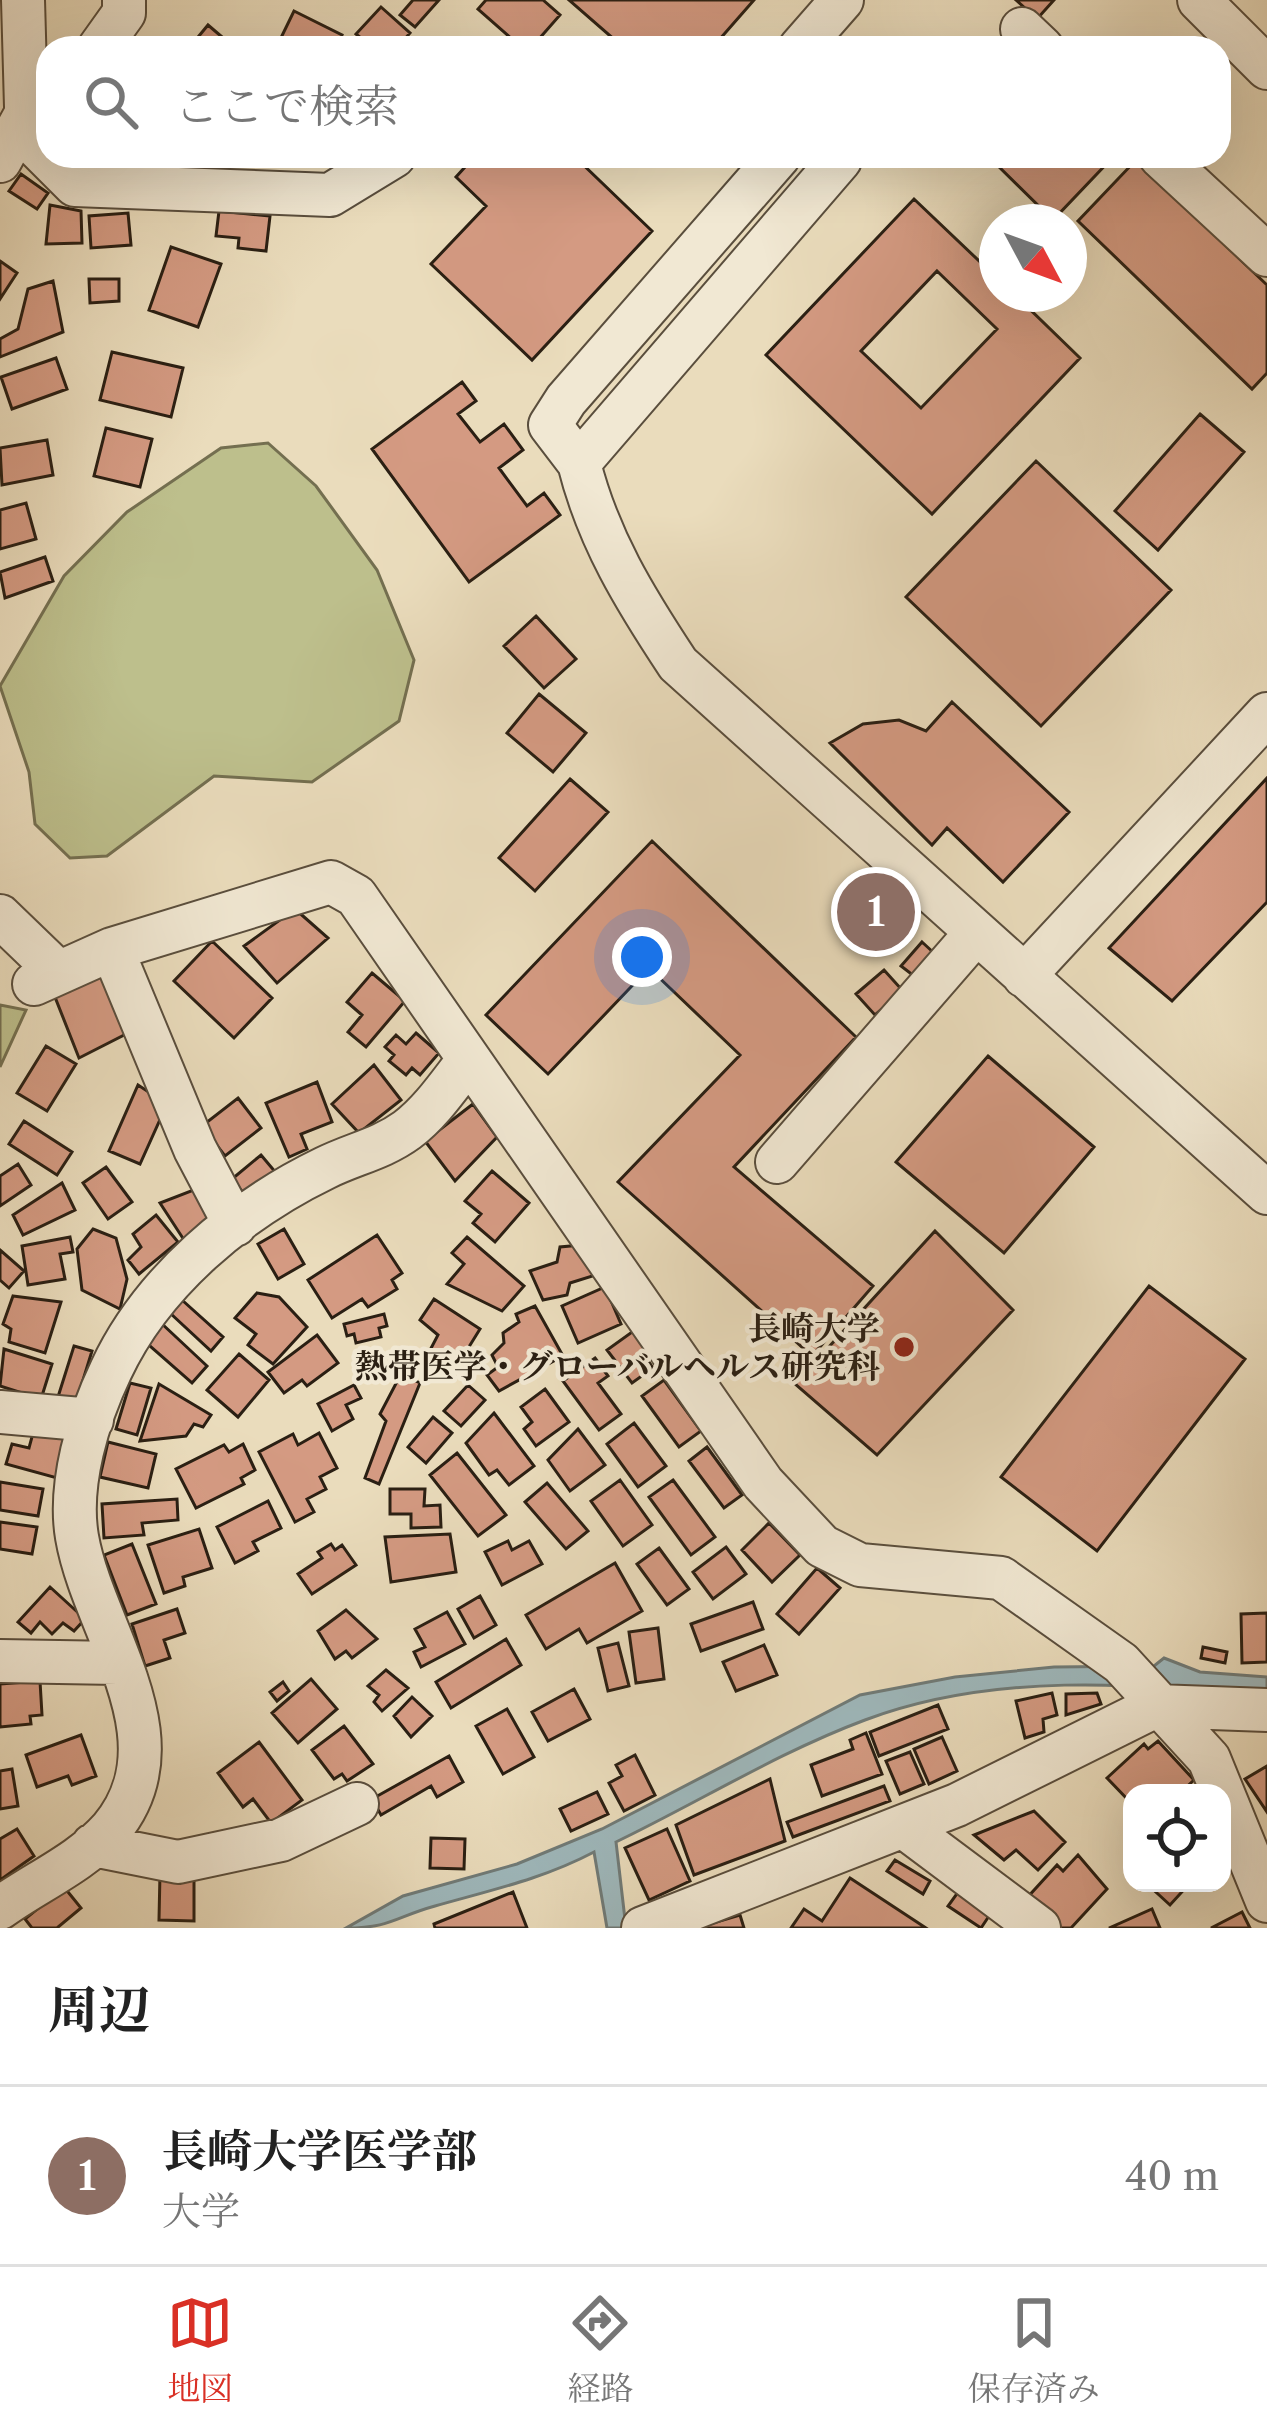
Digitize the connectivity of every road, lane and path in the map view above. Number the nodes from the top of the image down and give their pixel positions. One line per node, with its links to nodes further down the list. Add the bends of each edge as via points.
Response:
1 (23, 0): 8 (street)
2 (124, 0): 5 (street)
3 (842, 0): 6 (street)
4 (1198, 0): 7 (street)
5 (108, 36)
6 (810, 36)
7 (1267, 68)
8 (36, 90)
9 (36, 99): 12 (street)
10 (36, 113): 11 (street)
11 (36, 146)
12 (0, 161)
13 (59, 168): 14 (street, via 75,184 330,195)
14 (374, 168)
15 (768, 168): 19 (street)
16 (833, 168): 20 (street)
17 (1173, 168): 18 (street)
18 (1267, 255)
19 (656, 297): 20 (street); 21 (street, via 550,425)
20 (693, 331): 21 (street)
21 (579, 463): 24 (street, via 592,516 618,569 678,664)
22 (1267, 714): 26 (street)
23 (0, 916): 25 (street, via 46,978)
24 (976, 933): 26 (street); 28 (street)
25 (112, 949): 27 (street, via 331,882 356,896); 30 (street)
26 (1024, 976): 29 (street)
27 (467, 1062): 30 (street, via 396,1138 325,1168); 35 (street, via 763,1483 822,1546 860,1565 1001,1578)
28 (777, 1162)
29 (1267, 1193)
30 (235, 1225): 32 (street, via 148,1304)
31 (0, 1412): 32 (street)
32 (92, 1420): 34 (street, via 75,1500 77,1538)
33 (0, 1661): 34 (street)
34 (117, 1663): 39 (street, via 140,1727 140,1761 126,1805)
35 (1140, 1686): 36 (street); 38 (street, via 1027,1773); 40 (street, via 1209,1759)
36 (1267, 1710)
37 (356, 1804): 39 (street, via 281,1840 178,1862)
38 (904, 1827): 42 (street); 43 (street)
39 (93, 1845): 41 (street)
40 (1267, 1901)
41 (0, 1908)
42 (643, 1928)
43 (1039, 1928)

